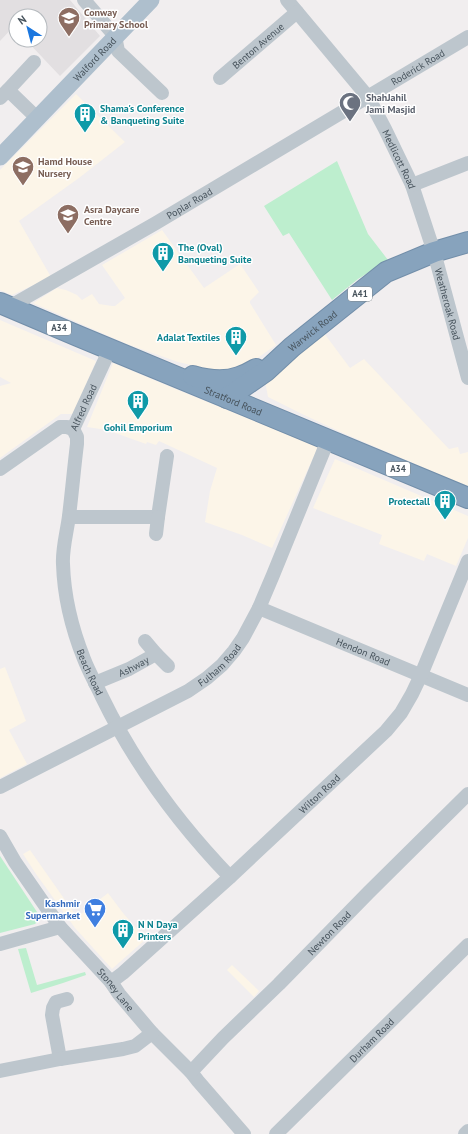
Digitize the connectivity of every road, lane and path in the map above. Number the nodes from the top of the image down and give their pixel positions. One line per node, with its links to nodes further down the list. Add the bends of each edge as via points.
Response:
1 (84, 0): 4 (street)
2 (151, 0): 4 (main road, Walford Road)
3 (295, 5): 7 (street, Benton Avenue); 10 (street, Medlicott Road)
4 (115, 36): 8 (street, via 118,51); 11 (main road, Walford Road)
5 (468, 37): 10 (street, Roderick Road)
6 (34, 62): 9 (street)
7 (220, 78)
8 (162, 93)
9 (4, 94): 11 (street)
10 (368, 97): 14 (street, Medlicott Road); 17 (street, Poplar Road, via 156,223)
11 (37, 118): 12 (main road, Walford Road)
12 (0, 157)
13 (468, 163): 14 (street)
14 (412, 185): 16 (street, Medlicott Road)
15 (468, 242): 16 (highway, Warwick Road / A41)
16 (434, 252): 18 (highway, Warwick Road / A41, via 386,272); 21 (street, Weatheroak Road)
17 (5, 305): 19 (highway, Stratford Road / A34)
18 (292, 348): 20 (highway, via 239,377 222,380 204,379); 22 (highway, Warwick Road / A41, via 266,371)
19 (110, 349): 20 (highway, Stratford Road / A34); 23 (street, Alfred Road)
20 (147, 364): 22 (highway, Stratford Road / A34)
21 (468, 378)
22 (227, 398): 24 (highway, Stratford Road / A34)
23 (73, 429): 26 (street, Alfred Road, via 60,427); 28 (street, Beach Road, via 77,436)
24 (328, 440): 27 (highway, Stratford Road / A34); 32 (street, Fulham Road)
25 (167, 456): 29 (street)
26 (0, 469)
27 (468, 498)
28 (69, 517): 29 (street); 37 (street, Beach Road, via 62,562 67,601 84,658)
29 (158, 517): 30 (street)
30 (156, 534)
31 (468, 561): 36 (street, Wilton Road)
32 (259, 608): 36 (street, Hendon Road); 39 (street, Fulham Road, via 234,651 207,678 188,691)
33 (145, 641): 34 (street, Ashway)
34 (156, 654): 35 (street); 37 (street, Ashway)
35 (168, 666)
36 (421, 675): 38 (street, Hendon Road); 43 (street, Wilton Road, via 401,713 386,731)
37 (96, 683): 39 (street, Beach Road)
38 (468, 695)
39 (117, 728): 40 (street, Fulham Road); 43 (street, Beach Road, via 189,831)
40 (0, 787)
41 (468, 794): 52 (street, Newton Road)
42 (0, 836): 44 (street, Stoney Lane)
43 (230, 877): 47 (street, Wilton Road)
44 (60, 927): 45 (street); 47 (street, Stoney Lane)
45 (0, 944)
46 (468, 945): 55 (street, Durham Road)
47 (111, 982): 49 (street, Stoney Lane)
48 (59, 997): 50 (street, via 52,1014)
49 (152, 1033): 50 (street, via 135,1046); 52 (street, Stoney Lane)
50 (60, 1059): 51 (street)
51 (0, 1071)
52 (191, 1072): 54 (street, Stoney Lane)
53 (468, 1131): 56 (street)
54 (244, 1134)
55 (276, 1134)
56 (465, 1134)

